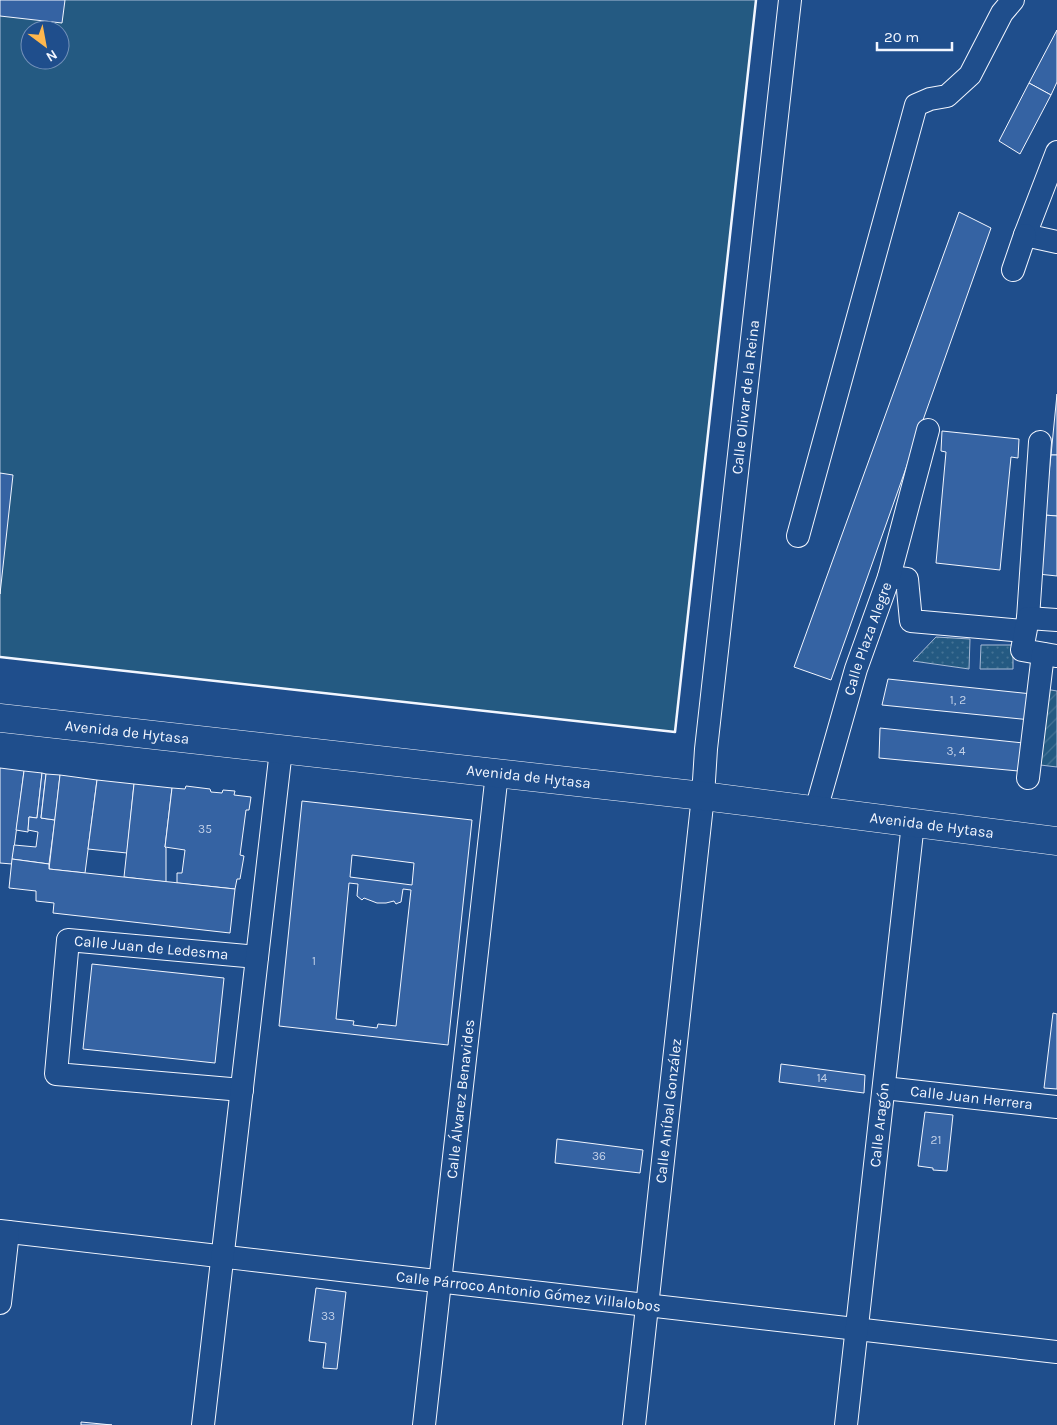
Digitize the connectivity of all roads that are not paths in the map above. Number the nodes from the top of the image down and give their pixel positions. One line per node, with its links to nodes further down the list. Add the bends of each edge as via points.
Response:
1 (790, 0): 20 (street, Calle Olivar de la Reina)
2 (1013, 0): 9 (street, via 1002,13 970,75 947,96 916,105)
3 (1057, 152): 4 (street)
4 (1025, 235): 5 (street); 6 (street)
5 (1057, 242)
6 (1013, 270)
7 (928, 430): 10 (street)
8 (1040, 442): 14 (street)
9 (798, 536)
10 (888, 577): 12 (street, Calle Plaza Alegre); 13 (street, Calle Plaza Alegre, via 907,579)
11 (1057, 620): 14 (street)
12 (873, 622): 13 (street); 21 (street, Calle Plaza Alegre, via 856,669)
13 (911, 622): 14 (street)
14 (1026, 624): 15 (street, via 1022,650)
15 (1050, 655): 19 (street)
16 (0, 718): 17 (main road, Avenida de Hytasa)
17 (281, 750): 18 (main road, Avenida de Hytasa); 24 (street)
18 (497, 773): 20 (main road, Avenida de Hytasa); 30 (street, Calle Álvarez Benavides)
19 (1028, 778)
20 (703, 796): 21 (main road, Avenida de Hytasa); 32 (street, Calle Aníbal González)
21 (816, 810): 22 (main road, Avenida de Hytasa)
22 (913, 823): 23 (main road, Avenida de Hytasa); 25 (street, Calle Aragón)
23 (1057, 841)
24 (257, 958): 26 (street); 26 (street, Calle Juan de Ledesma, via 68,940 56,1074)
25 (884, 1088): 27 (street, Calle Juan Herrera); 33 (street, Calle Aragón)
26 (242, 1090): 29 (street)
27 (1057, 1107)
28 (4, 1232): 29 (street, Calle Párroco Antonio Gómez Villalobos); 31 (street)
29 (222, 1257): 30 (street, Calle Párroco Antonio Gómez Villalobos); 35 (street)
30 (440, 1281): 32 (street, Calle Párroco Antonio Gómez Villalobos); 36 (street, Calle Álvarez Benavides)
31 (0, 1303)
32 (647, 1305): 33 (street, Calle Párroco Antonio Gómez Villalobos); 37 (street, Calle Aníbal González)
33 (857, 1330): 34 (street, Calle Párroco Antonio Gómez Villalobos); 38 (street, Calle Aragón)
34 (1057, 1352)
35 (203, 1425)
36 (424, 1425)
37 (634, 1425)
38 (846, 1425)

